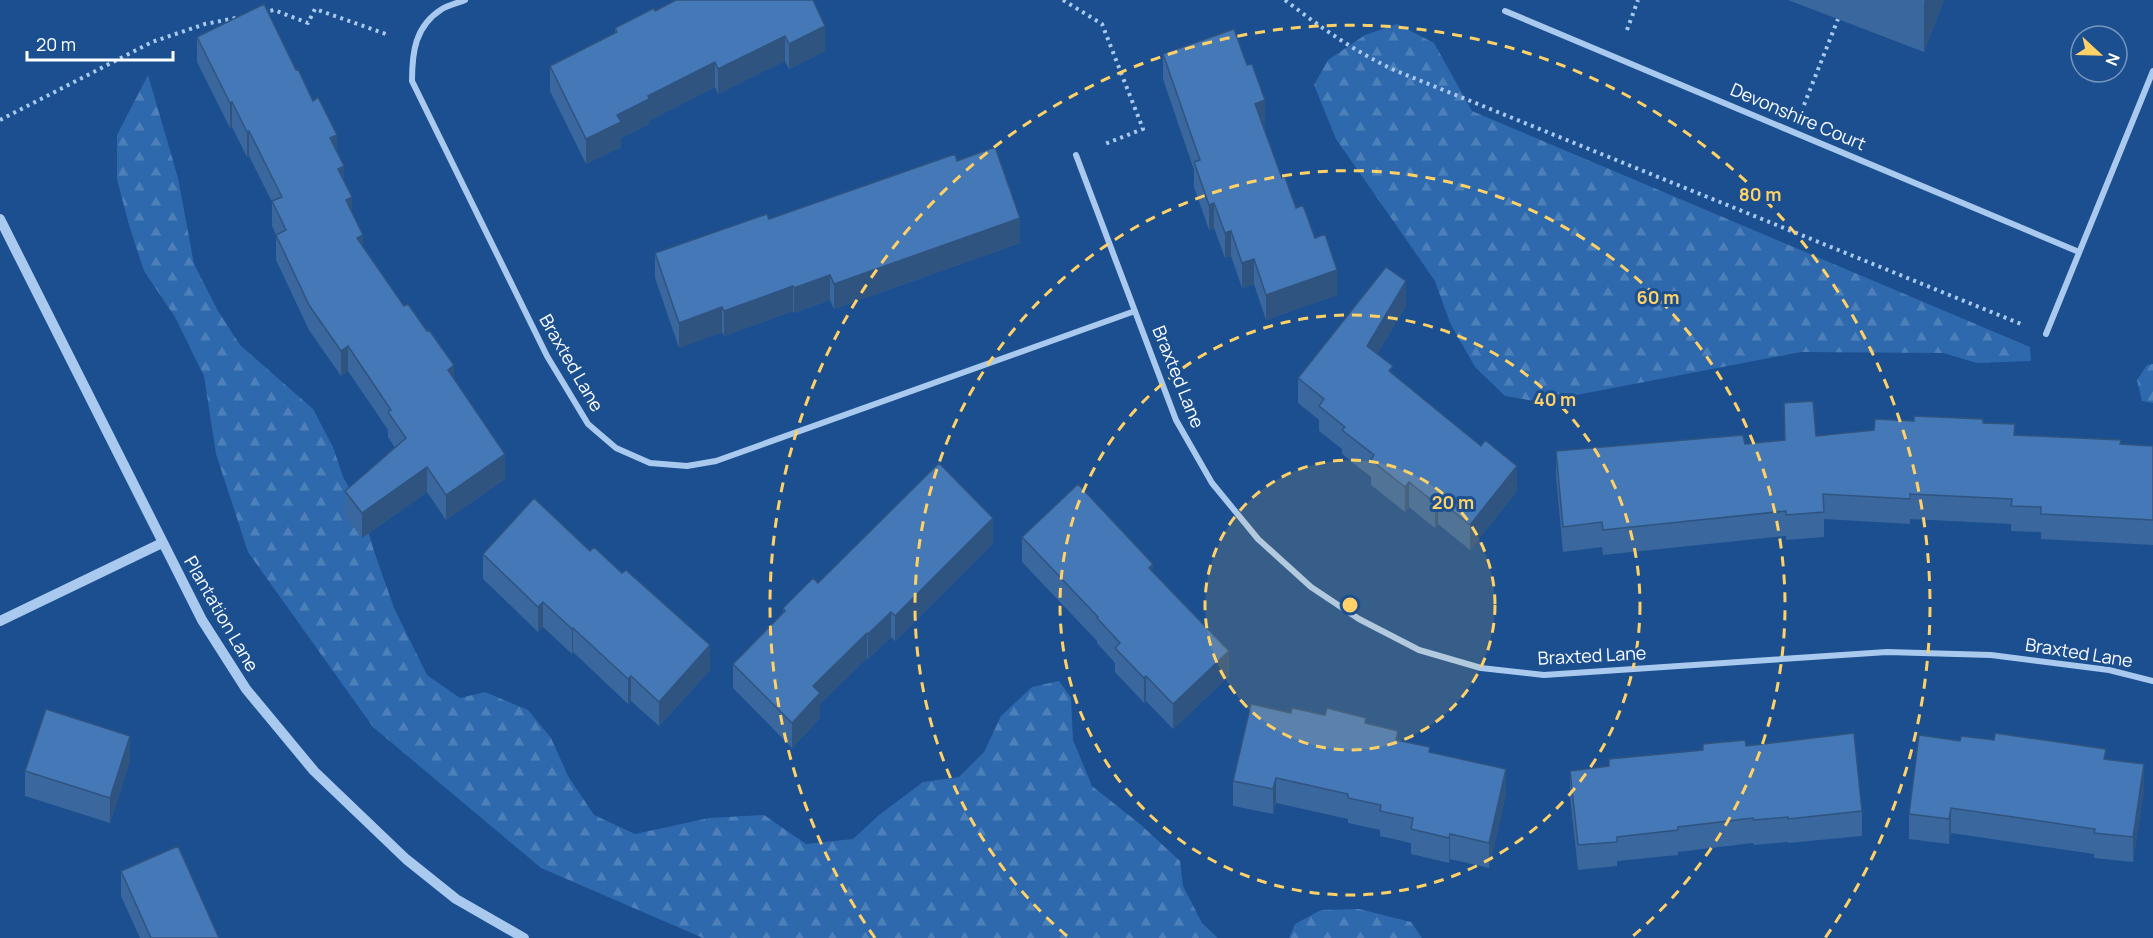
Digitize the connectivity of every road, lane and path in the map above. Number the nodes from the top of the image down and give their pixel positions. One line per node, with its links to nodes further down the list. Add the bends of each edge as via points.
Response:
1 (465, 0): 8 (street, Braxted Lane, via 442,9 422,28)
2 (1063, 0): 12 (path, via 1102,24 1143,129)
3 (1285, 0): 16 (path, via 1355,50 1394,70)
4 (1505, 11): 11 (street, Devonshire Court)
5 (262, 12): 8 (path, via 274,10 308,22 315,9)
6 (251, 15): 10 (path, via 205,24 152,42)
7 (1838, 19): 11 (path)
8 (416, 45): 15 (street, Braxted Lane, via 412,81 547,356 588,424 616,448 650,463 687,466 716,461)
9 (2153, 71): 14 (street)
10 (0, 120)
11 (1794, 132): 14 (street, Devonshire Court)
12 (1076, 155): 15 (street, Braxted Lane)
13 (0, 219): 17 (street, Plantation Lane)
14 (2079, 252): 16 (street)
15 (1135, 311): 19 (street, Braxted Lane, via 1176,420 1212,483 1258,539 1311,587 1359,620 1419,650 1481,668 1544,675 1887,652 1991,655 2109,670)
16 (2046, 334)
17 (162, 543): 18 (street); 20 (street, Plantation Lane, via 201,620 246,688 314,771 406,859 456,899)
18 (0, 621)
19 (2153, 681)
20 (524, 938)

